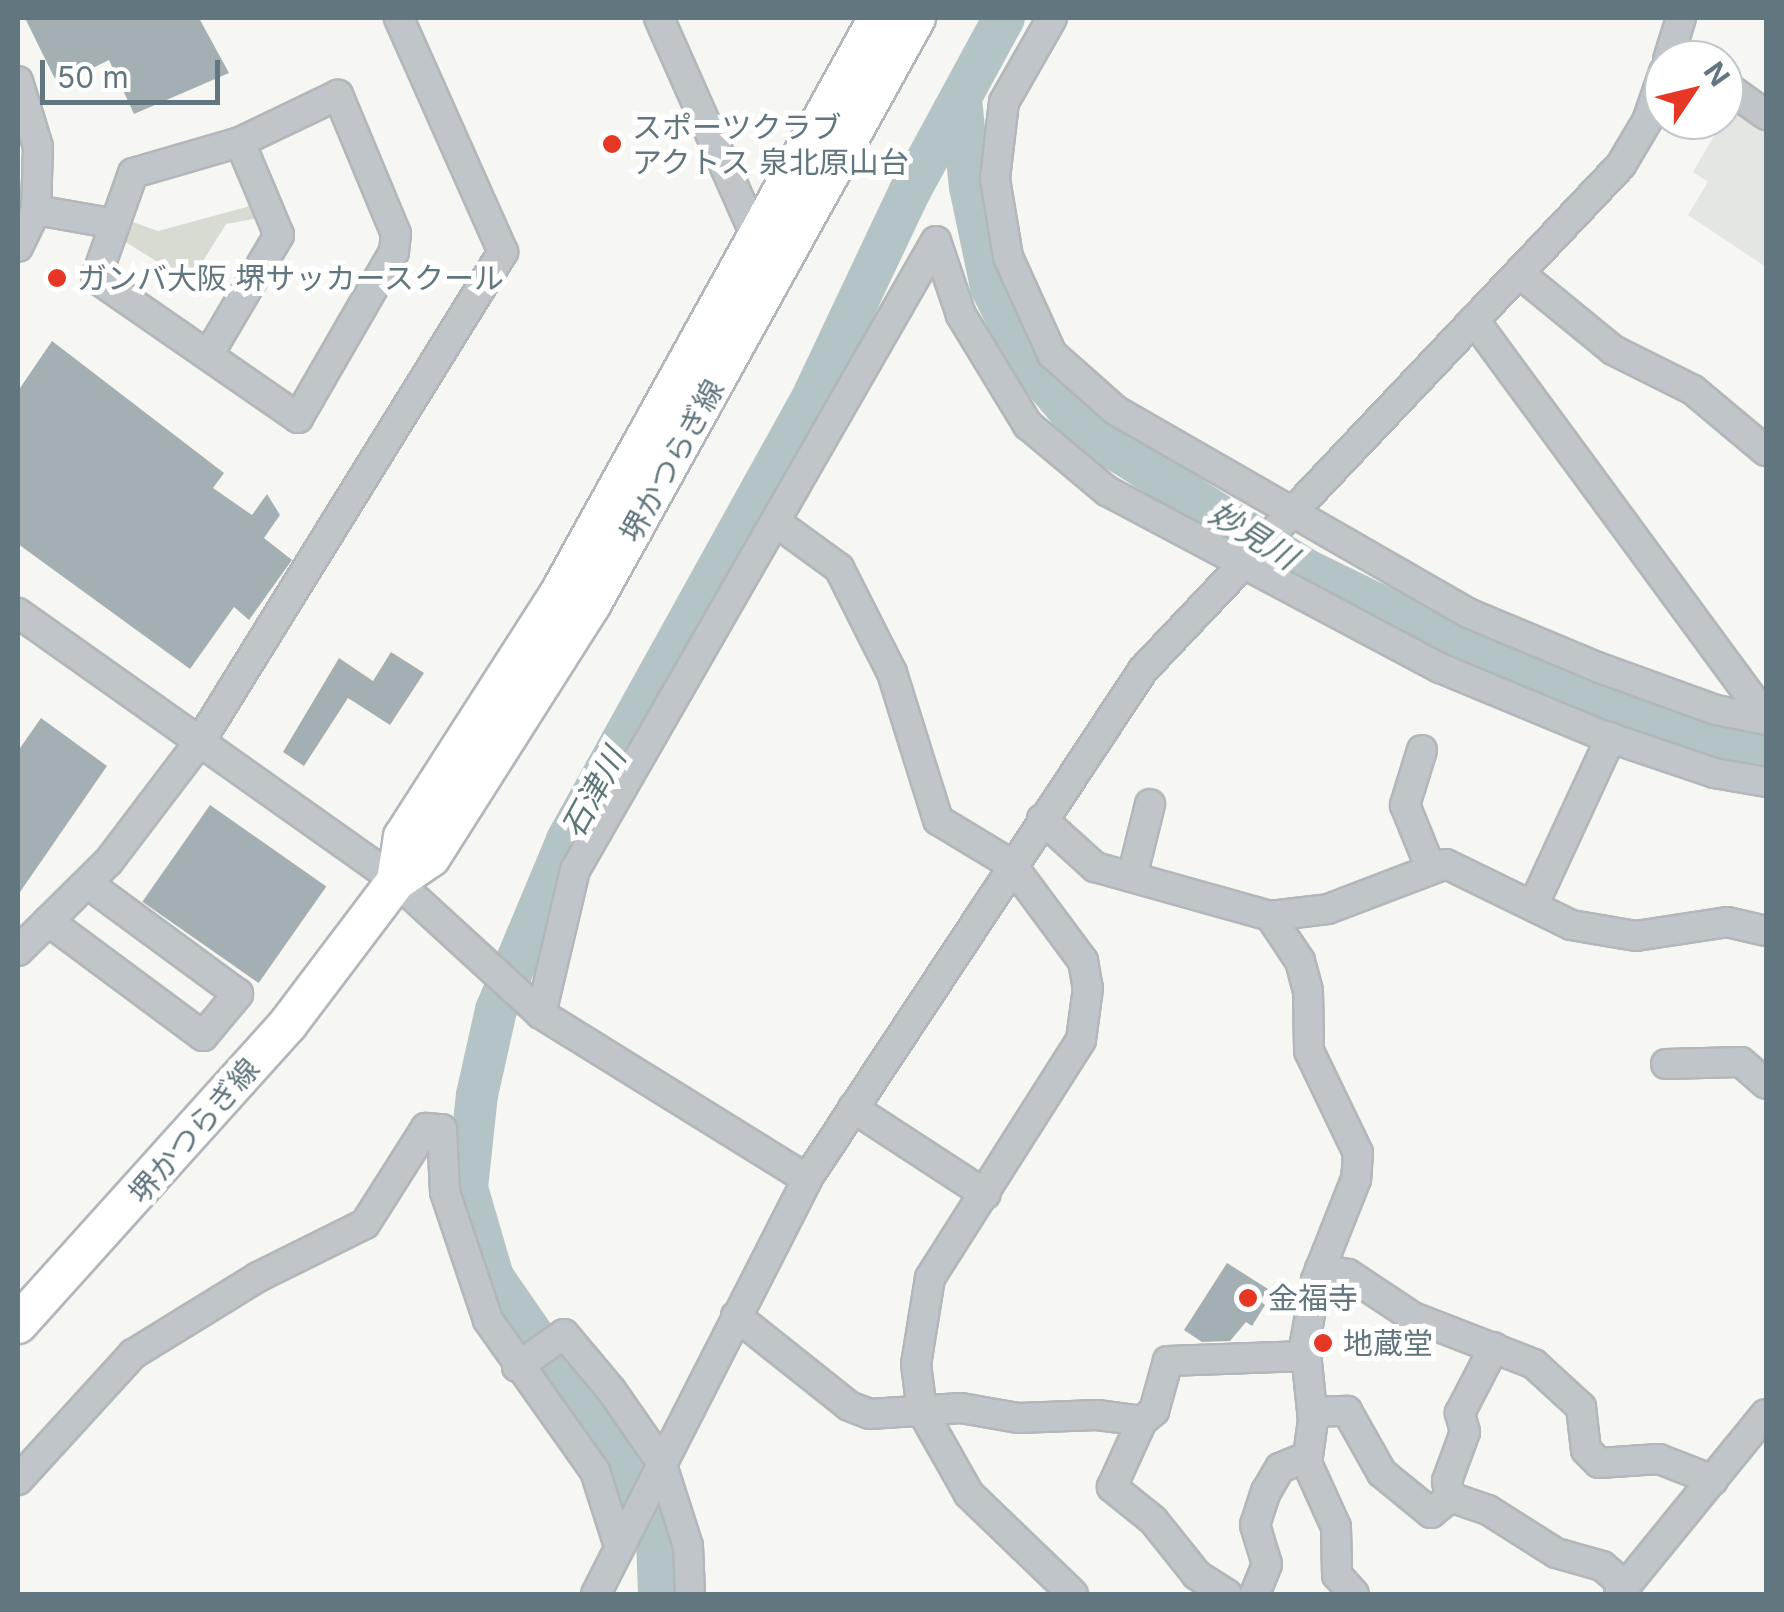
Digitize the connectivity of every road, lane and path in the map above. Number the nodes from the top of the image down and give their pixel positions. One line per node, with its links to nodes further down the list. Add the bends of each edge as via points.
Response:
1 (400, 18): 25 (street, via 503,252)
2 (659, 18): 13 (street)
3 (878, 18): 13 (main road, 堺かつらぎ線)
4 (916, 18): 13 (main road, 堺かつらぎ線)
5 (1052, 18): 19 (street, via 1004,102 994,179 1008,257 1052,354 1115,410)
6 (18, 81): 11 (street, via 38,147)
7 (1744, 100): 9 (street)
8 (1644, 115): 15 (street, via 1621,165)
9 (1766, 116)
10 (240, 142): 12 (street, via 133,173); 17 (street, via 278,235); 17 (street, via 338,95 396,234 394,252 298,418)
11 (36, 210): 12 (street); 14 (street)
12 (115, 224): 17 (street, via 96,278)
13 (772, 246): 33 (main road, 堺かつらぎ線, via 404,837)
14 (18, 247)
15 (1518, 273): 16 (street); 18 (street, via 1613,350 1693,390)
16 (1474, 320): 19 (street); 23 (street)
17 (210, 352)
18 (1766, 451)
19 (1289, 516): 21 (street); 23 (street, via 1468,612 1596,667 1716,710)
20 (776, 523): 21 (street, via 936,241 961,315 1028,424 1107,491); 30 (street, via 838,568 892,673 938,820); 40 (street, via 576,870)
21 (1245, 563): 24 (street, via 1440,668); 29 (street, via 1164,642)
22 (18, 613): 25 (street)
23 (1766, 719)
24 (1610, 738): 27 (street, via 1714,773); 35 (street)
25 (201, 740): 33 (street); 34 (street)
26 (1422, 750): 31 (street, via 1405,805)
27 (1766, 782)
28 (1150, 804): 32 (street)
29 (1042, 818): 30 (street); 32 (street, via 1096,867)
30 (1011, 864): 43 (street); 45 (street, via 1083,961 1087,1020 1070,1066)
31 (1431, 868): 35 (street, via 1446,864); 36 (street, via 1328,909)
32 (1132, 877): 36 (street)
33 (396, 881): 40 (street); 48 (main road, 堺かつらぎ線, via 288,1024)
34 (87, 883): 37 (street); 37 (street, via 238,994 203,1036)
35 (1533, 906): 38 (street, via 1571,925 1636,936 1727,922)
36 (1270, 916): 46 (street, via 1300,962 1309,1051 1358,1154 1356,1179)
37 (48, 921): 39 (street)
38 (1766, 931)
39 (18, 951)
40 (534, 1007): 44 (street)
41 (1666, 1064): 42 (street, via 1741,1062)
42 (1766, 1084)
43 (853, 1108): 44 (street); 45 (street)
44 (807, 1180): 47 (street)
45 (985, 1194): 52 (street, via 926,1292 916,1332)
46 (1320, 1269): 49 (street, via 1348,1274 1413,1317); 50 (street)
47 (736, 1316): 52 (street, via 849,1406 870,1414); 57 (street)
48 (18, 1324)
49 (1494, 1347): 59 (street, via 1534,1364 1581,1407 1586,1450 1599,1463 1659,1460); 60 (street, via 1460,1413 1466,1432 1447,1481)
50 (1305, 1356): 53 (street); 55 (street, via 1168,1361 1154,1411)
51 (517, 1367): 57 (street, via 564,1334); 58 (street, via 470,1273 445,1192 442,1130 426,1128 365,1224 258,1277 133,1354); 61 (street, via 595,1471)
52 (922, 1410): 55 (street); 65 (street, via 969,1494)
53 (1312, 1412): 56 (street); 60 (street, via 1347,1411 1382,1474 1432,1513)
54 (1766, 1414): 59 (street)
55 (1142, 1421): 66 (street, via 1112,1487 1154,1520 1197,1575)
56 (1308, 1456): 67 (street, via 1280,1468 1266,1492 1254,1525 1267,1564); 68 (street, via 1336,1527 1337,1575)
57 (659, 1466): 61 (street); 64 (street, via 688,1546)
58 (18, 1480)
59 (1713, 1480): 62 (street)
60 (1450, 1497): 62 (street, via 1488,1510 1556,1553 1602,1566)
61 (620, 1544): 63 (street)
62 (1622, 1590)
63 (596, 1594)
64 (690, 1594)
65 (1073, 1594)
66 (1227, 1594)
67 (1256, 1594)
68 (1354, 1594)

